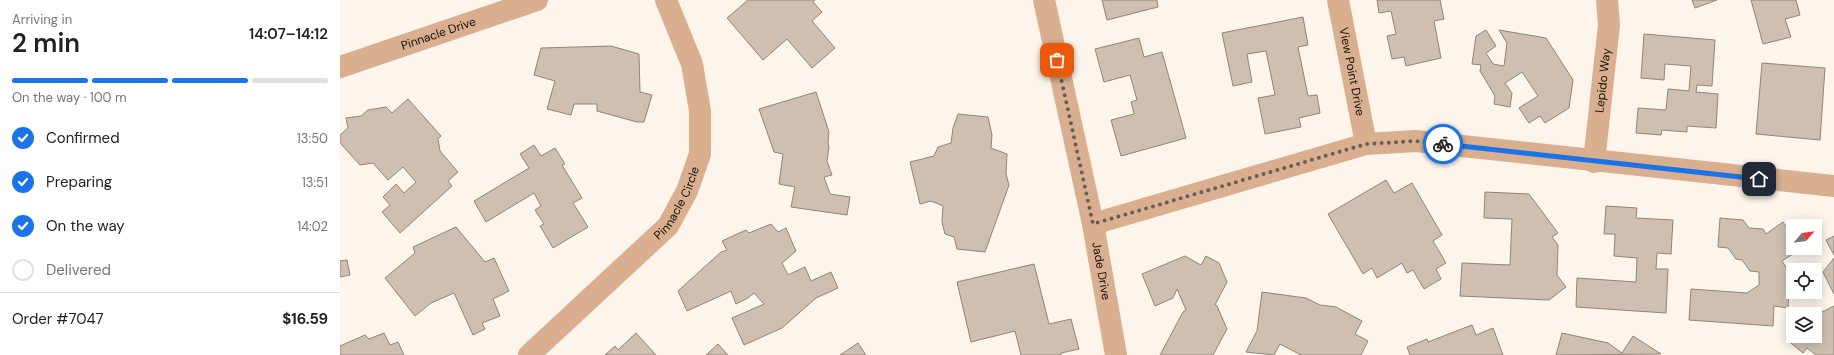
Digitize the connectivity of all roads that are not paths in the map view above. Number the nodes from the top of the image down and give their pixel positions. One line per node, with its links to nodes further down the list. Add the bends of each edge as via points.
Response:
1 (537, 0): 6 (street, Pinnacle Drive)
2 (666, 0): 11 (street, Pinnacle Circle, via 692,64 700,111 700,154 687,191 668,226)
3 (1044, 0): 10 (street, Jade Drive)
4 (1338, 0): 7 (street, View Point Drive)
5 (1607, 0): 8 (street, Lepido Way, via 1609,25)
6 (340, 67)
7 (1366, 144): 8 (street, via 1416,141); 10 (street)
8 (1594, 162): 9 (street)
9 (1834, 186)
10 (1093, 224): 12 (street, Jade Drive)
11 (529, 355)
12 (1116, 355)

